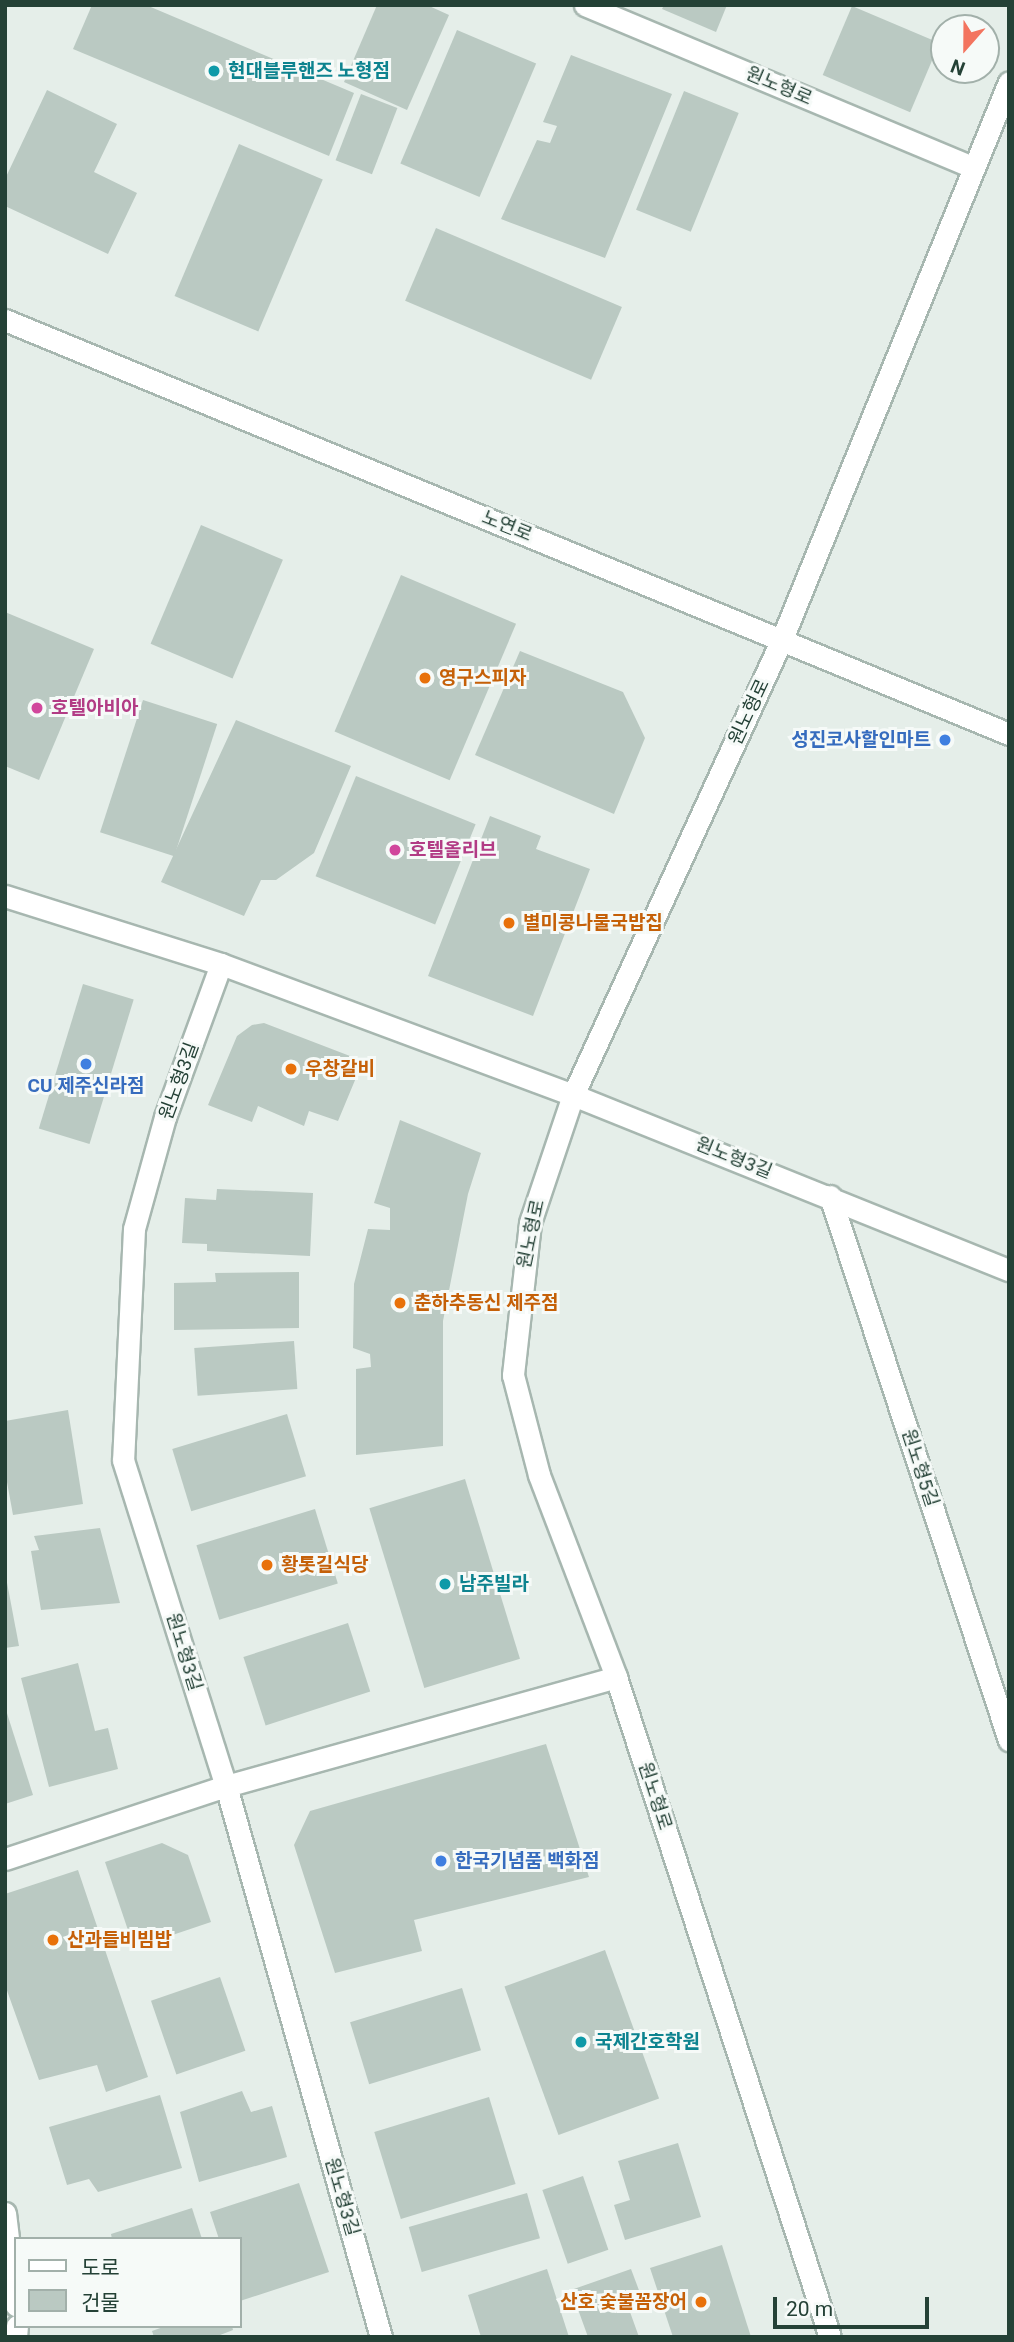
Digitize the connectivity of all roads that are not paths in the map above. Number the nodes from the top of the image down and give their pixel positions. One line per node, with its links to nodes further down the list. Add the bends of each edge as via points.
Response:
1 (585, 5): 3 (street, 원노형로)
2 (1009, 82): 3 (street, 원노형로)
3 (973, 167): 5 (street, 원노형로)
4 (5, 320): 5 (street, 노연로)
5 (782, 639): 6 (street, 노연로); 9 (street, 원노형로)
6 (1009, 734)
7 (5, 896): 8 (street, 원노형3길)
8 (221, 964): 9 (street, 원노형3길); 14 (street, 원노형3길, via 165,1117 134,1229 123,1460)
9 (573, 1095): 10 (street, 원노형3길); 12 (street, 원노형로, via 530,1223 513,1375 539,1475)
10 (831, 1196): 11 (street, 원노형3길); 13 (street, 원노형5길)
11 (1009, 1270)
12 (617, 1677): 14 (street); 19 (street, 원노형로)
13 (1009, 1740)
14 (226, 1786): 15 (street); 18 (street, 원노형3길)
15 (5, 1859)
16 (5, 2213): 17 (street)
17 (14, 2288)
18 (381, 2337)
19 (830, 2337)

